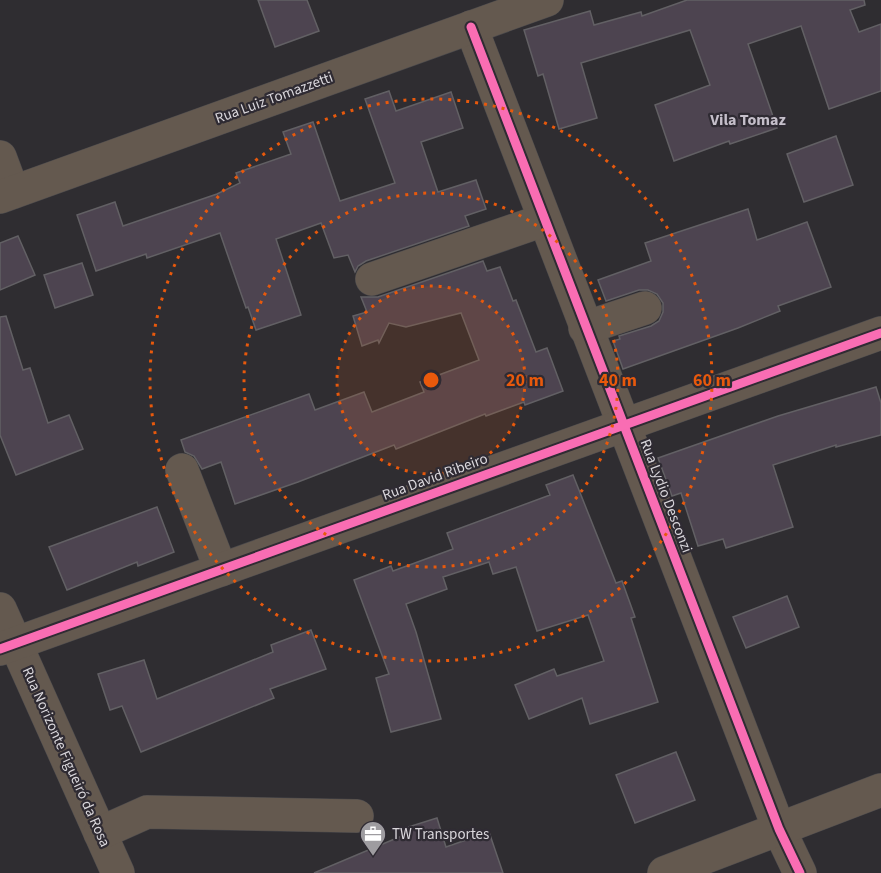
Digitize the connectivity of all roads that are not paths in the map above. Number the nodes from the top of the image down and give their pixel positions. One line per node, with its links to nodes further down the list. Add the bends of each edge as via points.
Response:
1 (547, 0): 2 (street, Rua Luiz Tomazzetti)
2 (471, 27): 4 (street, Rua Luiz Tomazzetti); 5 (street, Rua Lydio Desconzi)
3 (0, 157): 4 (street)
4 (7, 194)
5 (544, 220): 6 (street); 8 (street, Rua Lydio Desconzi)
6 (372, 279)
7 (645, 308): 8 (street)
8 (585, 328): 10 (street, Rua Lydio Desconzi)
9 (881, 333): 10 (street, Rua David Ribeiro)
10 (622, 426): 12 (street, Rua David Ribeiro); 17 (street, Rua Lydio Desconzi)
11 (182, 470): 12 (street)
12 (221, 570): 14 (street, Rua David Ribeiro)
13 (0, 609): 14 (street, Rua Norizonte Figueiró da Rosa)
14 (8, 647): 18 (street, Rua Norizonte Figueiró da Rosa)
15 (881, 790): 17 (street)
16 (357, 816): 18 (street, via 147,812)
17 (779, 829): 20 (street); 21 (street, Rua Lydio Desconzi)
18 (100, 833): 19 (street, Rua Norizonte Figueiró da Rosa)
19 (118, 873)
20 (664, 873)
21 (800, 873)

